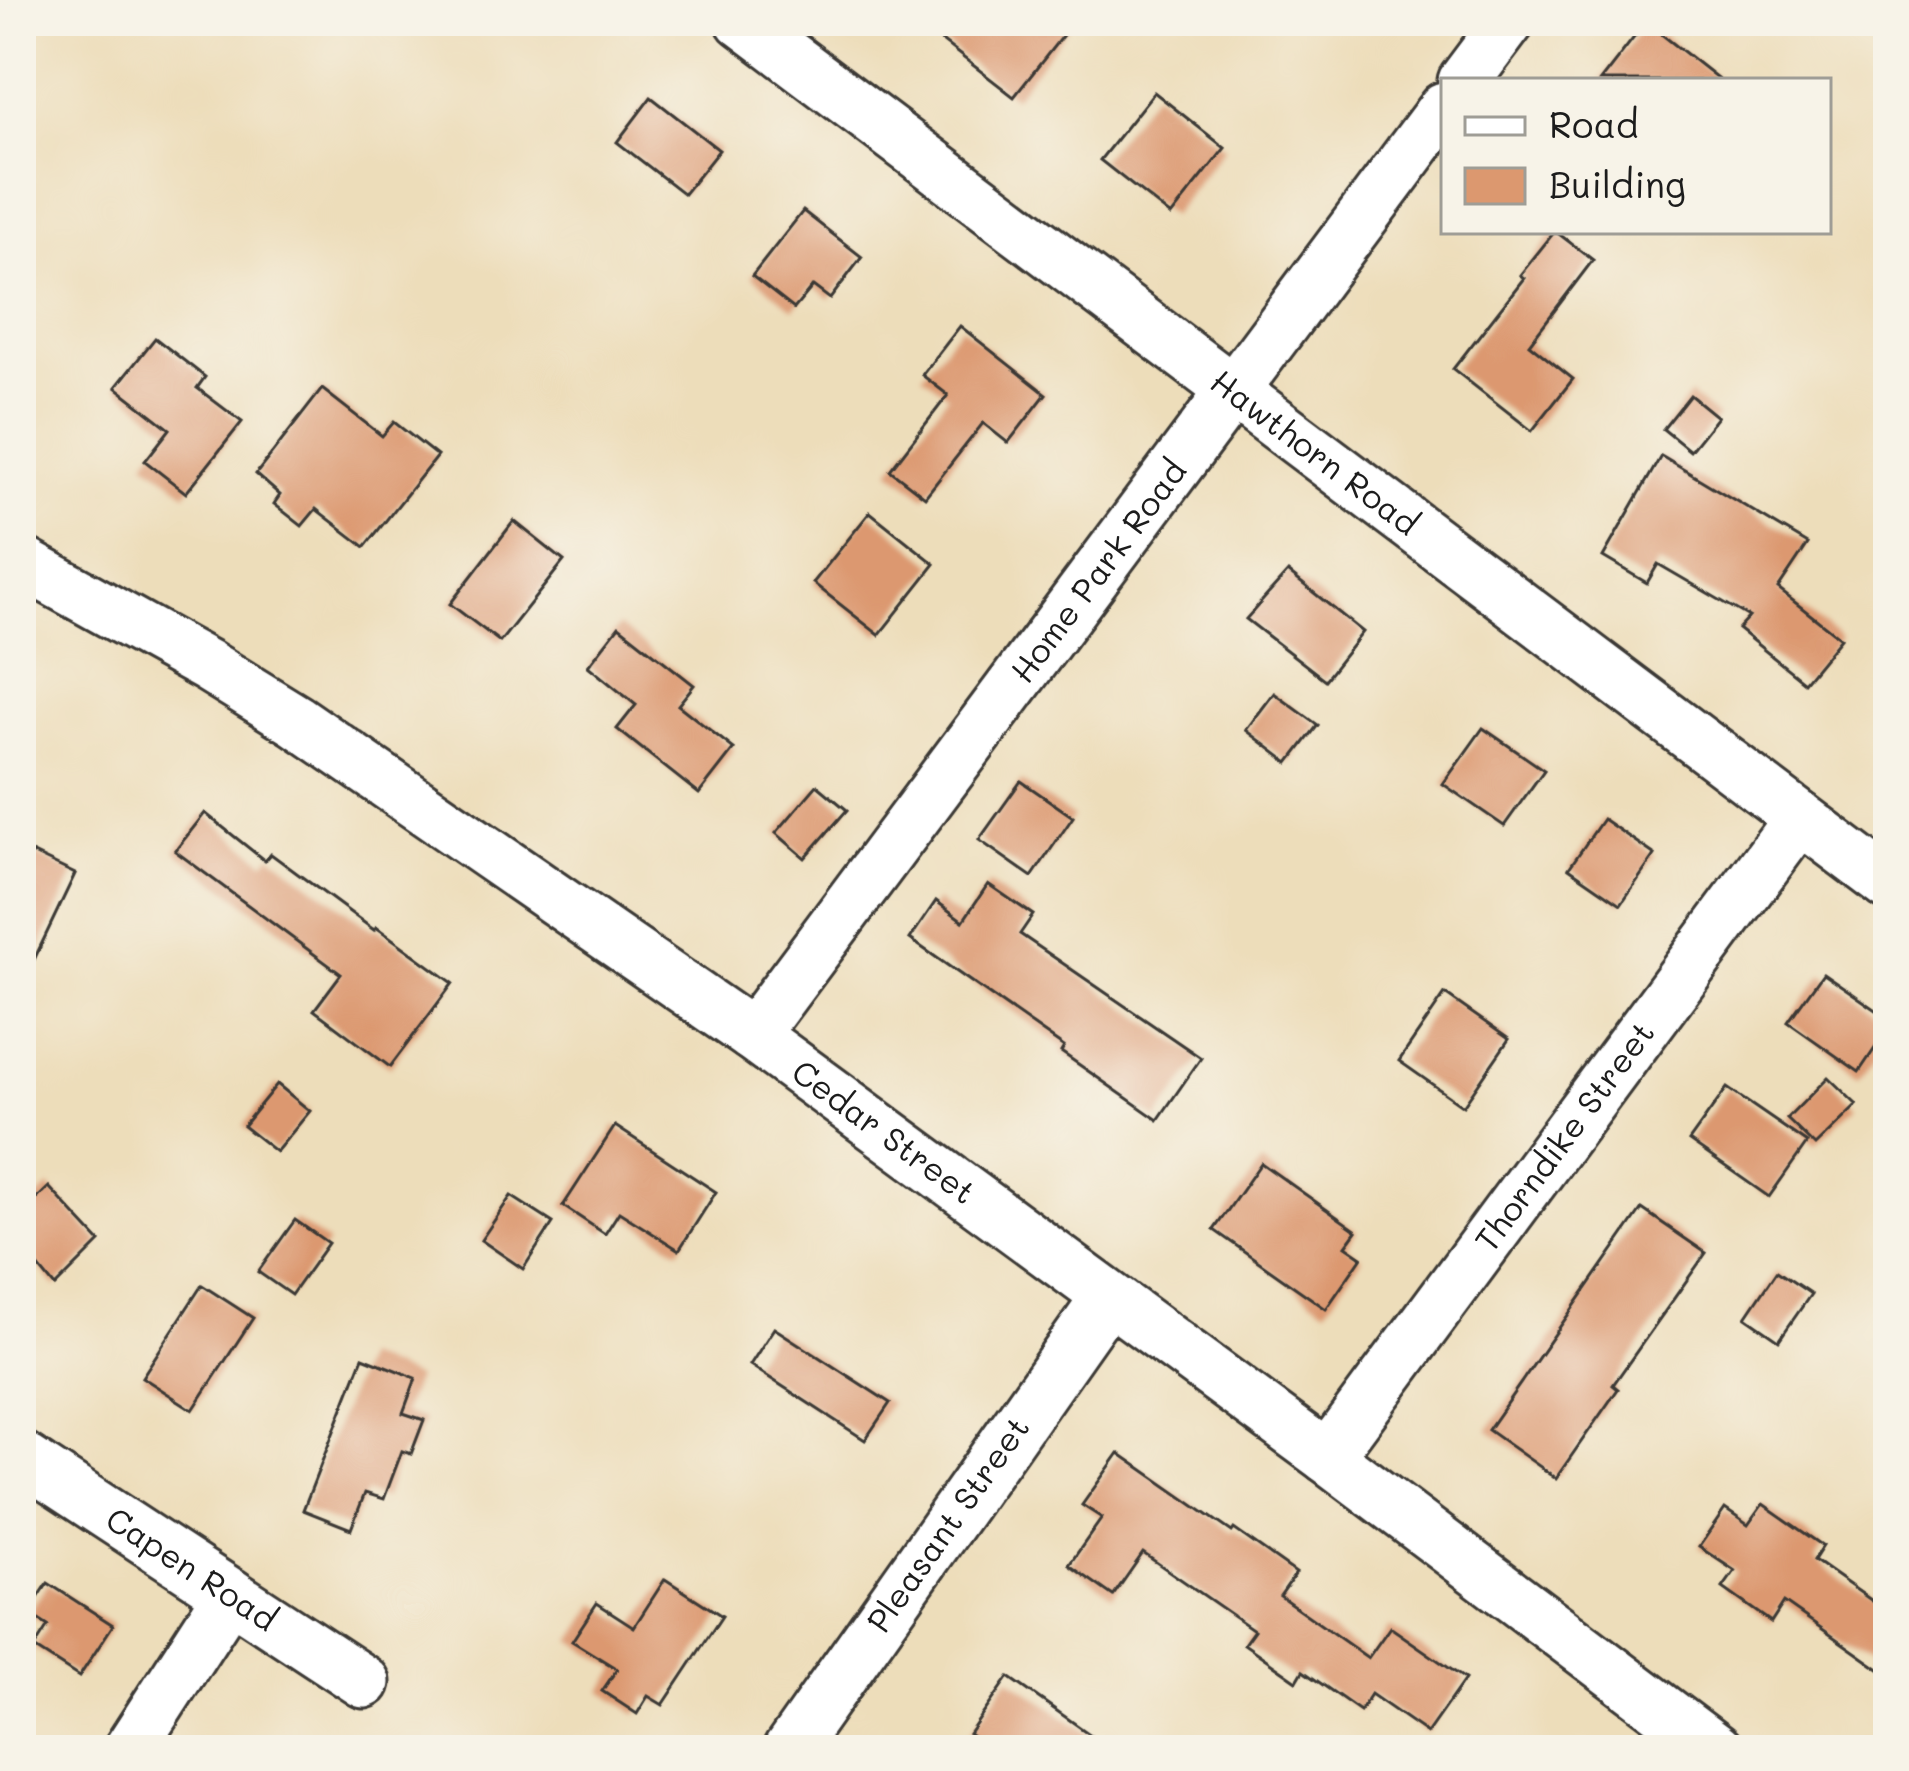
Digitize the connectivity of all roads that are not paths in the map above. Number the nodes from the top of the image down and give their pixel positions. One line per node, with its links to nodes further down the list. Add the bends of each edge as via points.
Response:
1 (742, 21): 5 (street, Hawthorn Road)
2 (1509, 21): 3 (street)
3 (1466, 78)
4 (1441, 112): 5 (street, Home Park Road)
5 (1233, 390): 7 (street, Hawthorn Road); 9 (street, Home Park Road)
6 (21, 562): 9 (street, Cedar Street, via 297,721)
7 (1800, 818): 8 (street, Hawthorn Road); 11 (street, Thorndike Street)
8 (1888, 884)
9 (752, 1036): 10 (street, Cedar Street)
10 (1108, 1297): 11 (street, Cedar Street); 16 (street, Pleasant Street)
11 (1327, 1456): 17 (street, Cedar Street)
12 (21, 1457): 13 (street, Capen Road)
13 (230, 1594): 14 (street, Capen Road); 15 (street)
14 (364, 1682)
15 (129, 1750)
16 (790, 1750)
17 (1716, 1750)

